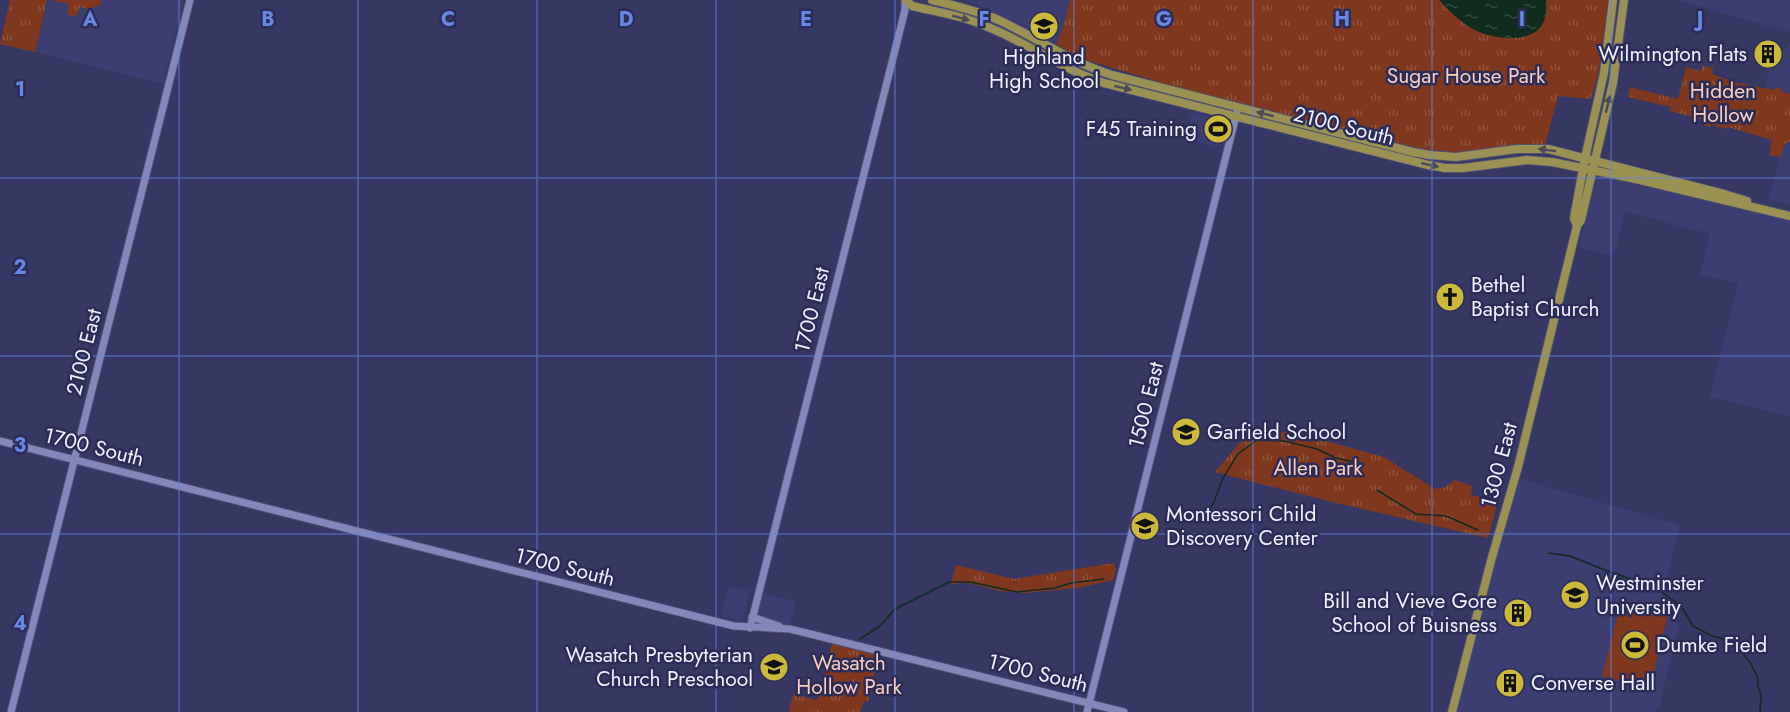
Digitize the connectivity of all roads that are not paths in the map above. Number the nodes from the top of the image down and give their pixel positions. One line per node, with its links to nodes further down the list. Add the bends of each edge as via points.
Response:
1 (190, 0): 14 (street, 2100 East)
2 (906, 0): 6 (main road, 2100 South, one-way to 6, via 912,6 989,27 1095,80); 15 (street, 1700 East)
3 (932, 0): 6 (main road, 2100 South, via 996,19 1079,63)
4 (1613, 0): 7 (main road, 1300 East)
5 (1624, 0): 7 (main road, 1300 East, one-way to 5, via 1613,83)
6 (1237, 112): 7 (main road, 2100 South, one-way to 6, via 1539,148 1465,157 1430,156); 8 (main road, 2100 South, one-way to 8, via 1437,167 1467,168 1535,160); 18 (street, 1500 East)
7 (1589, 159): 8 (main road, 1300 East); 10 (main road, 2100 South)
8 (1587, 169): 9 (main road, 2100 South); 22 (main road, 1300 East, via 1518,467)
9 (1676, 189): 10 (main road, via 1680,186); 12 (main road, 2100 South)
10 (1724, 194): 11 (main road, 2100 South)
11 (1790, 210)
12 (1790, 216)
13 (0, 441): 14 (street, 1700 South)
14 (74, 459): 16 (street, 1700 South); 19 (street, 2100 East)
15 (752, 616): 16 (street, 1700 East); 17 (street)
16 (750, 628): 17 (street, 1700 South)
17 (784, 628): 18 (street, 1700 South)
18 (1089, 703): 20 (street, 1500 East); 21 (street, 1700 South)
19 (10, 712)
20 (1087, 712)
21 (1124, 712)
22 (1452, 712)

